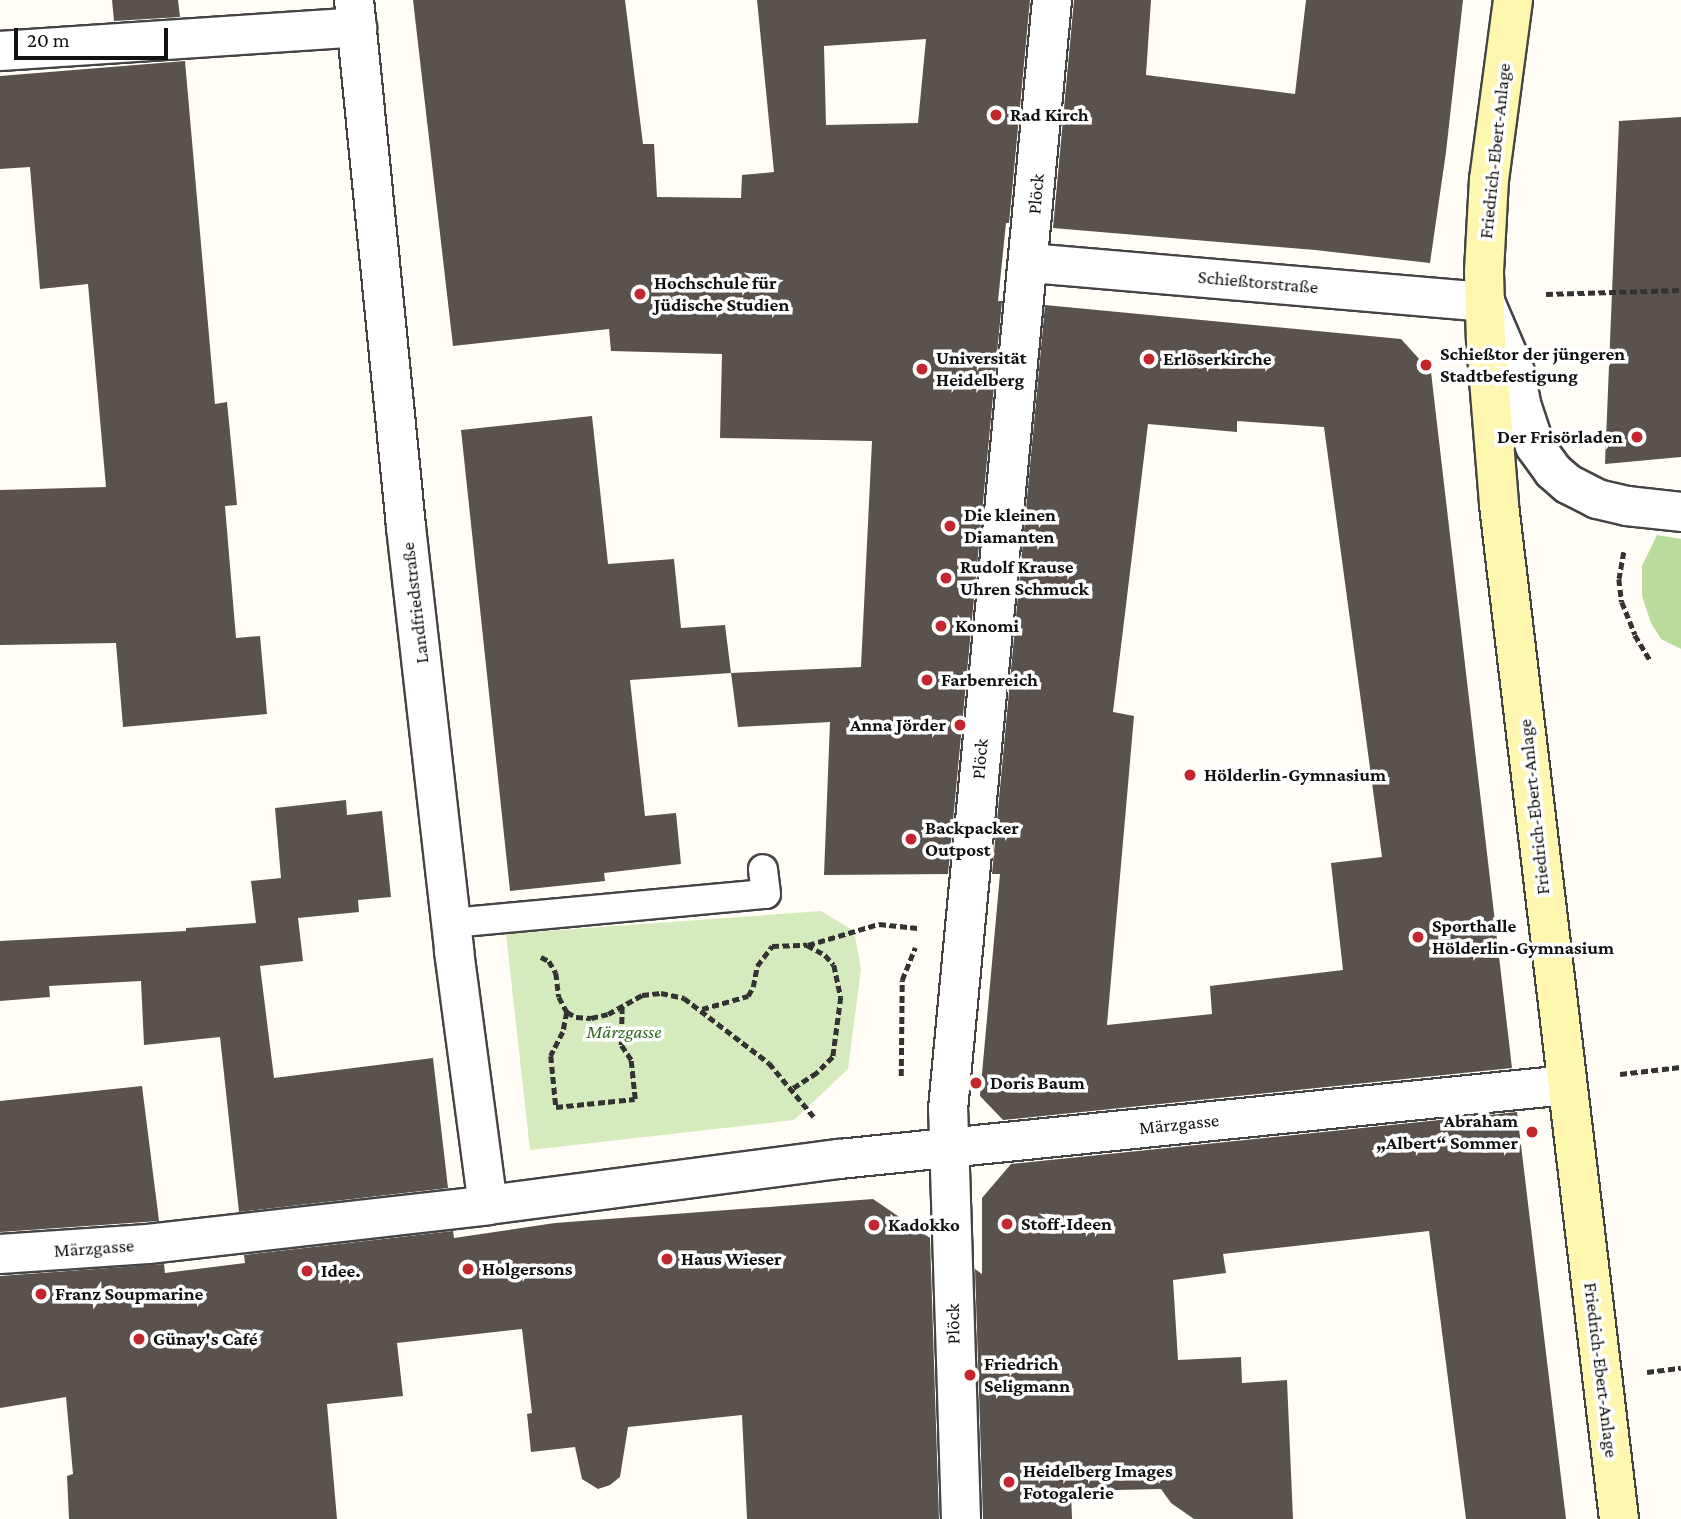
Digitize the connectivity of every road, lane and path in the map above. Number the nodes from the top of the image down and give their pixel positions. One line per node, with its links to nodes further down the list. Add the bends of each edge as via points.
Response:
1 (1052, 0): 5 (street, Plöck)
2 (1513, 0): 8 (main road, Friedrich-Ebert-Anlage, via 1489,179)
3 (355, 13): 4 (street); 12 (street, Landfriedstraße, via 406,527)
4 (0, 51)
5 (1030, 263): 8 (street, Schießtorstraße); 23 (street, Plöck, via 984,719)
6 (1681, 290): 7 (path)
7 (1546, 294)
8 (1485, 302): 9 (street, Friedrich-Ebert-Anlage, via 1515,372 1535,446 1553,471 1597,499); 21 (main road, Friedrich-Ebert-Anlage, via 1499,505)
9 (1666, 510): 10 (path, via 1633,531 1619,579 1622,602)
10 (1651, 662)
11 (763, 869): 12 (lane, via 765,894)
12 (452, 923): 25 (street, Landfriedstraße)
13 (927, 928): 14 (path, via 879,925)
14 (807, 945): 17 (path, via 772,946 757,966 748,996); 22 (path, via 834,965 841,997 833,1057)
15 (535, 955): 18 (path, via 549,961 556,973 559,997)
16 (622, 1005): 17 (path, via 642,995 661,993 684,998); 18 (path, via 591,1018); 18 (path, via 621,1045 631,1060 635,1099 556,1107 551,1056 564,1032)
17 (701, 1009): 22 (path, via 769,1063)
18 (567, 1012)
19 (1681, 1067): 20 (path)
20 (1620, 1074)
21 (1566, 1085): 23 (street, Märzgasse); 30 (main road, Friedrich-Ebert-Anlage)
22 (792, 1090): 24 (path)
23 (948, 1148): 24 (street, Märzgasse); 29 (street, Plöck)
24 (839, 1159): 25 (street, Märzgasse)
25 (488, 1205): 26 (street, Märzgasse, via 148,1244)
26 (0, 1254)
27 (1681, 1368): 28 (path)
28 (1639, 1373)
29 (961, 1519)
30 (1619, 1519)

